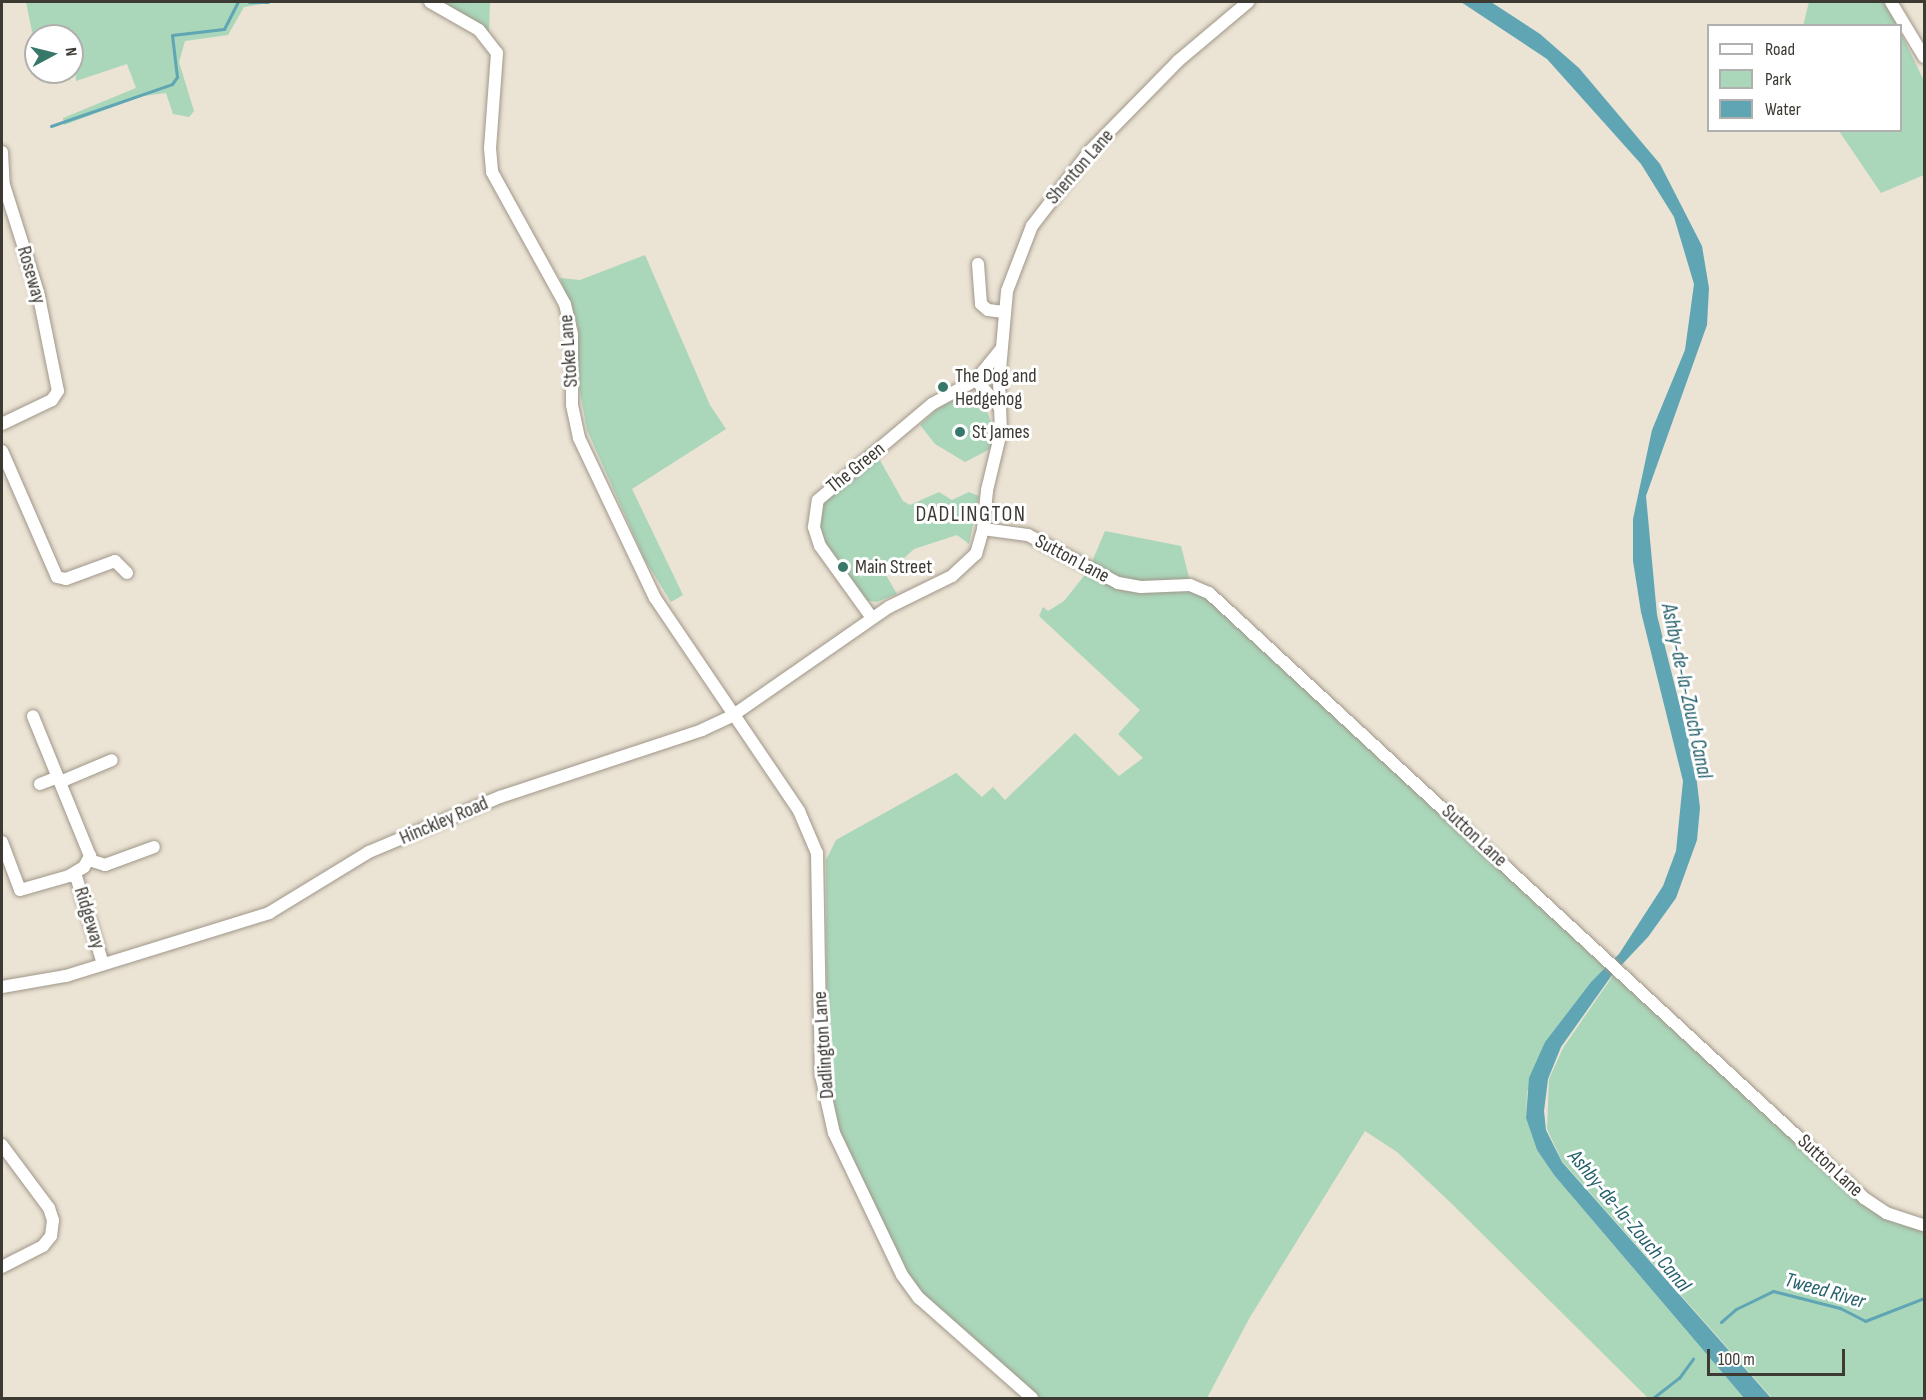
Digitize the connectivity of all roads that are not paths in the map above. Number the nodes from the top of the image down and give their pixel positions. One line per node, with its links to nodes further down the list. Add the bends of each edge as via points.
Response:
1 (430, 2): 17 (street, Stoke Lane, via 479,30 497,53 490,148 492,172 565,304 572,335 572,405 579,438 655,598)
2 (1248, 2): 7 (street, Shenton Lane, via 1178,61 1047,202 1020,248)
3 (1891, 2): 4 (street)
4 (1924, 57)
5 (2, 158): 11 (street, Roseway, via 4,185 45,329 57,396)
6 (974, 272): 7 (street, via 981,304 988,310)
7 (1004, 312): 8 (street, Shenton Lane)
8 (1001, 349): 9 (street, The Green); 10 (street, Shenton Lane)
9 (976, 380): 10 (street); 15 (street, The Green, via 932,404 818,500 814,527 820,546)
10 (999, 406): 13 (street, via 1000,439 987,490)
11 (2, 424)
12 (2, 451): 14 (street, via 57,577 66,579 115,561)
13 (983, 529): 15 (street, via 976,554 952,576); 28 (street, Sutton Lane, via 1028,535 1118,583 1141,587 1191,585 1209,593 1864,1198 1886,1213)
14 (127, 573)
15 (872, 618): 17 (street, Hinckley Road)
16 (33, 716): 19 (street)
17 (732, 716): 25 (street, Hinckley Road, via 702,730 500,797 369,852 268,913); 30 (street, Dadlington Lane, via 799,811 817,853 821,1075 834,1133 898,1265 919,1298)
18 (111, 760): 19 (street)
19 (59, 779): 20 (street); 23 (street, via 89,848)
20 (40, 784)
21 (2, 842): 24 (street, via 20,890)
22 (154, 848): 23 (street, via 105,865)
23 (89, 860): 24 (street)
24 (75, 873): 25 (street, Ridgeway)
25 (103, 964): 26 (street, Hinckley Road)
26 (2, 987)
27 (2, 1145): 29 (street, via 49,1208 53,1220 51,1236 43,1246)
28 (1924, 1225)
29 (2, 1267)
30 (1032, 1398)

